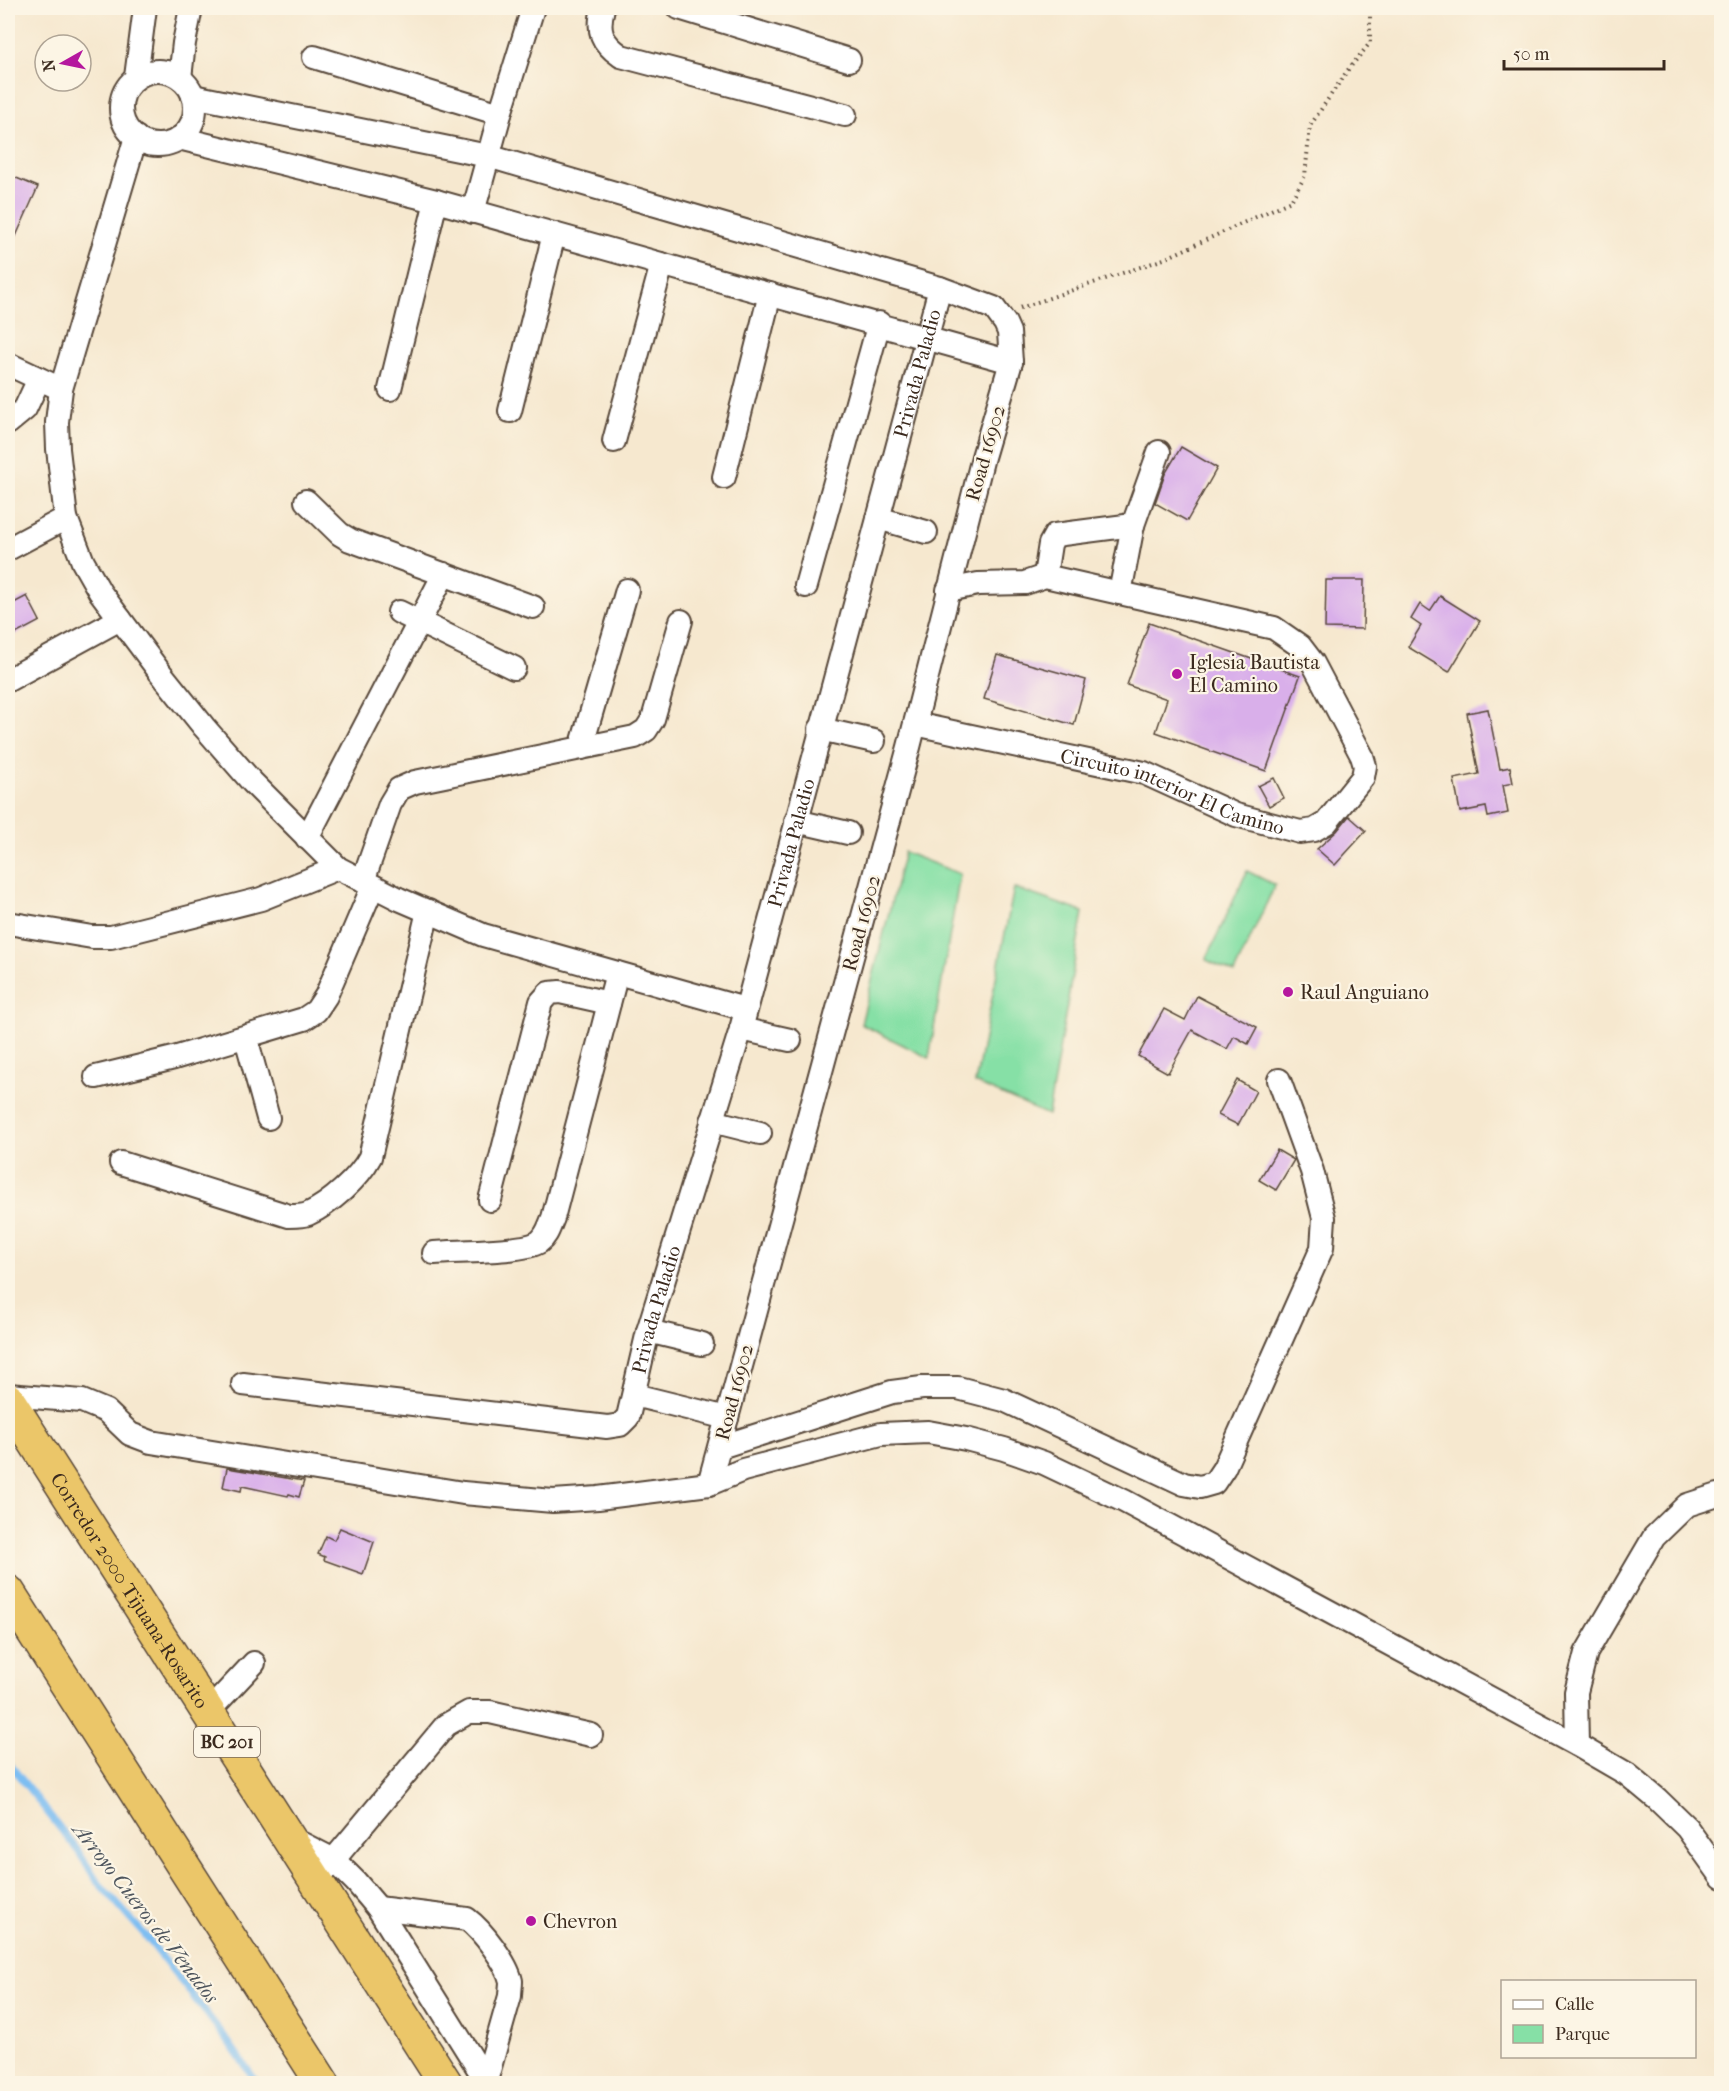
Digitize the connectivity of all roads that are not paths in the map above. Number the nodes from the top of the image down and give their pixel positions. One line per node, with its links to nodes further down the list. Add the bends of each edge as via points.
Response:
1 (145, 8): 8 (street)
2 (191, 8): 9 (street)
3 (533, 8): 11 (street)
4 (603, 8): 12 (street, via 602,36 605,44 621,56)
5 (679, 8): 7 (street)
6 (314, 57): 11 (street)
7 (849, 60)
8 (136, 77): 9 (street, via 158,70); 13 (street, via 128,86 121,107 128,129)
9 (180, 78): 10 (street)
10 (193, 96): 14 (street, via 193,119); 15 (street)
11 (500, 114): 15 (street)
12 (845, 115)
13 (136, 137): 14 (street, via 158,145); 27 (street)
14 (180, 138): 16 (street)
15 (488, 156): 17 (street); 20 (street)
16 (436, 201): 17 (street); 28 (street)
17 (473, 212): 18 (street)
18 (554, 234): 19 (street); 29 (street)
19 (662, 264): 21 (street); 31 (street)
20 (940, 288): 23 (street, Privada Paladio); 24 (street, via 988,304 1000,315 1009,332)
21 (770, 294): 22 (street); 33 (street)
22 (879, 323): 23 (street); 42 (street)
23 (926, 338): 24 (street); 36 (street, Privada Paladio)
24 (1011, 362): 44 (street, Road 16902)
25 (8, 364): 26 (street)
26 (39, 379): 27 (street); 30 (street, via 25,409)
27 (61, 389): 35 (street, via 57,422)
28 (390, 389)
29 (510, 411)
30 (8, 423)
31 (614, 441)
32 (1159, 452): 37 (street)
33 (724, 477)
34 (306, 501): 40 (street, via 350,540)
35 (66, 518): 39 (street); 48 (street, via 83,562)
36 (878, 518): 38 (street); 54 (street, Privada Paladio)
37 (1133, 525): 41 (street, via 1055,536); 45 (street)
38 (926, 532)
39 (8, 549)
40 (444, 574): 46 (street); 50 (street)
41 (1045, 576): 44 (street, Circuito interior El Camino, via 1024,583 978,584); 45 (street, Circuito interior El Camino)
42 (806, 586)
43 (627, 590): 56 (street)
44 (948, 590): 53 (street, Road 16902)
45 (1120, 593): 53 (street, Circuito interior El Camino, via 1274,628 1300,646 1313,663 1365,766 1363,777 1326,823 1314,830 1300,831 1236,815 1144,773)
46 (533, 608)
47 (399, 612): 50 (street)
48 (120, 619): 52 (street); 59 (street, via 211,735)
49 (681, 621): 56 (street, via 653,719 646,730 635,737)
50 (420, 622): 51 (street); 59 (street)
51 (514, 668)
52 (8, 680)
53 (915, 724): 83 (street, Road 16902)
54 (820, 729): 55 (street); 57 (street, Privada Paladio)
55 (874, 741)
56 (581, 748): 61 (street, via 415,782 399,789 390,804)
57 (796, 821): 58 (street); 66 (street, Privada Paladio)
58 (848, 833)
59 (307, 838): 60 (street)
60 (338, 868): 61 (street); 63 (street, via 261,899 111,937)
61 (368, 884): 62 (street); 67 (street, via 326,996 316,1011 304,1020)
62 (428, 911): 64 (street, via 483,934); 74 (street, via 370,1157 352,1182 306,1215 289,1216)
63 (8, 923)
64 (617, 973): 65 (street); 66 (street)
65 (609, 1003): 75 (street, via 560,992 549,993 541,1002); 76 (street, via 546,1235 523,1248)
66 (743, 1019): 68 (street); 72 (street, Privada Paladio)
67 (246, 1038): 69 (street); 71 (street)
68 (790, 1040)
69 (96, 1077)
70 (1279, 1080): 84 (street, via 1312,1171 1324,1218 1322,1248 1214,1483 1200,1487 1184,1484 1004,1400 958,1388 892,1392)
71 (268, 1118)
72 (712, 1121): 73 (street); 77 (street, Privada Paladio)
73 (760, 1133)
74 (122, 1163)
75 (490, 1200)
76 (434, 1253)
77 (648, 1331): 78 (street); 81 (street, Privada Paladio)
78 (702, 1344)
79 (243, 1384): 81 (street, Privada Paladio, via 607,1427 620,1425 628,1417)
80 (8, 1395): 85 (street, via 82,1401 106,1411 130,1434 151,1442 463,1493 553,1501)
81 (634, 1395): 83 (street)
82 (8, 1400): 89 (highway, Corredor 2000 Tijuana-Rosarito / BC 201)
83 (727, 1418): 84 (street, Road 16902)
84 (720, 1447): 85 (street, Road 16902)
85 (709, 1484): 91 (street, via 742,1470 881,1434 928,1432 1004,1449 1044,1463 1124,1501)
86 (1722, 1496): 91 (street, via 1687,1506 1654,1537 1586,1653 1576,1692)
87 (8, 1592): 96 (highway)
88 (254, 1663): 89 (street)
89 (208, 1712): 92 (highway, Corredor 2000 Tijuana-Rosarito / BC 201, via 288,1836)
90 (591, 1736): 92 (street, via 490,1712 469,1712 446,1725)
91 (1577, 1745): 93 (street, via 1627,1774 1657,1799 1687,1828)
92 (325, 1870): 94 (street, via 356,1882); 97 (highway, Corredor 2000 Tijuana-Rosarito / BC 201)
93 (1722, 1877)
94 (378, 1908): 95 (street); 95 (street, via 467,1918 478,1927 505,1968 511,1982 510,1996)
95 (487, 2083)
96 (323, 2084)
97 (446, 2084)

